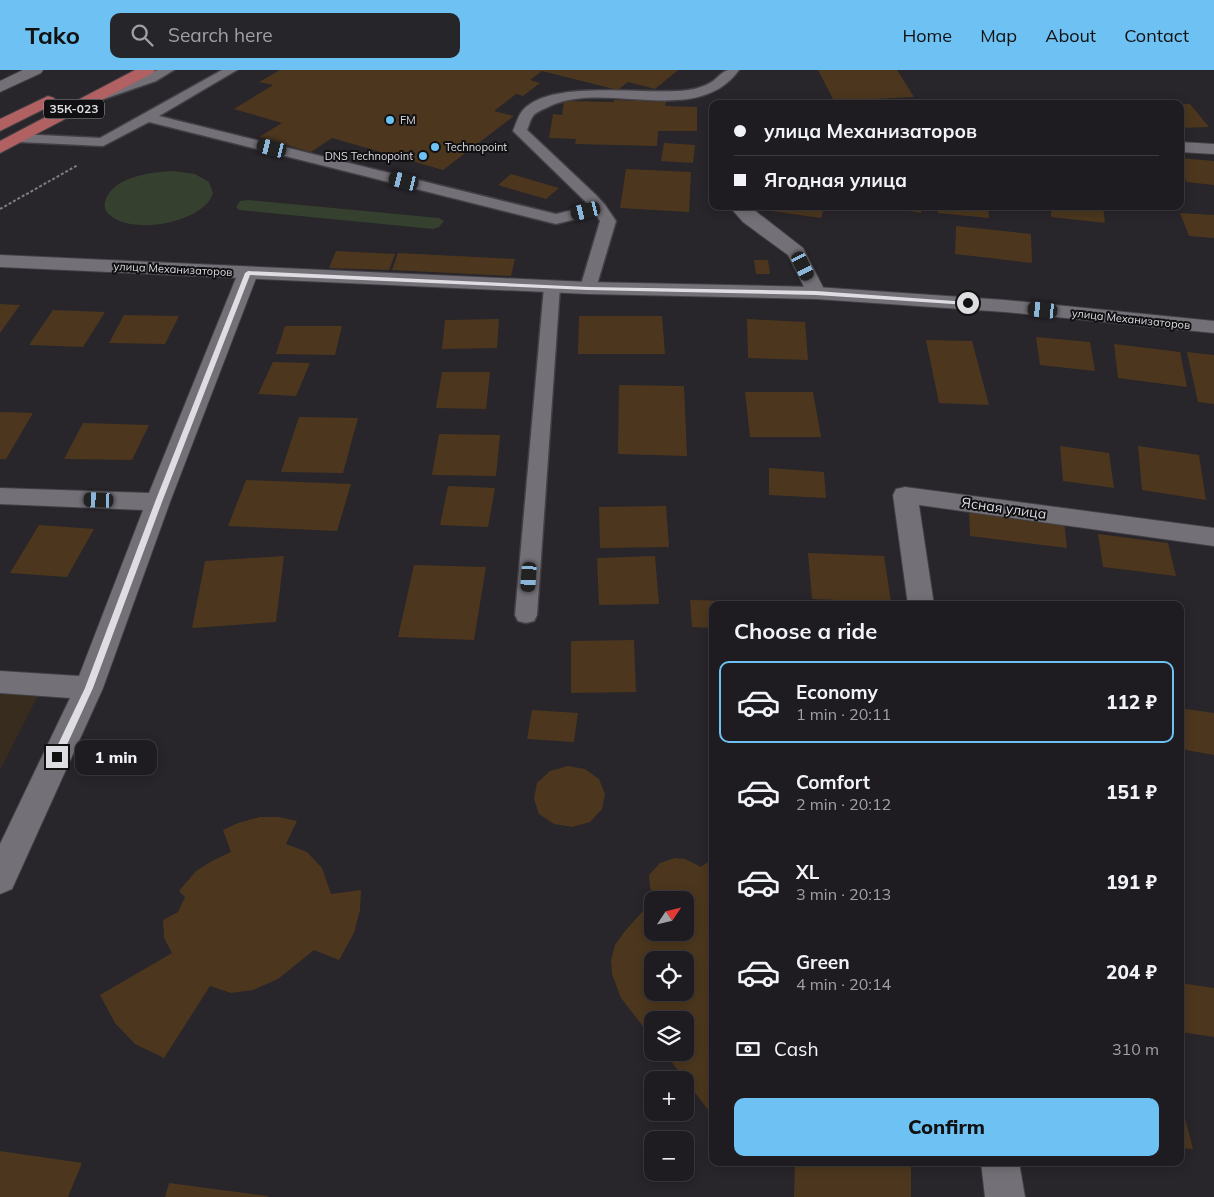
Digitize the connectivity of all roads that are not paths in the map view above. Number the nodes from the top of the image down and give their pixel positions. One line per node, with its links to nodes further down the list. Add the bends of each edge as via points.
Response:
1 (35, 70): 6 (street)
2 (147, 70): 8 (main road, 35К-023)
3 (168, 70): 8 (lane)
4 (231, 70): 9 (lane)
5 (733, 70): 15 (lane, via 713,87 685,94 570,95 549,100 528,112 520,130)
6 (0, 87)
7 (59, 96): 10 (main road, 35К-023)
8 (99, 96): 11 (main road, 35К-023)
9 (147, 117): 11 (lane, via 103,142); 15 (lane, via 556,219)
10 (0, 126)
11 (19, 138): 13 (main road, 35К-023)
12 (1184, 146): 14 (street)
13 (0, 148)
14 (1214, 150)
15 (600, 208): 20 (lane, via 608,221)
16 (742, 210): 21 (street, via 796,252)
17 (0, 261): 18 (street, улица Механизаторов)
18 (248, 273): 19 (street, улица Механизаторов); 24 (street)
19 (552, 287): 20 (street, улица Механизаторов); 27 (lane)
20 (588, 288): 21 (street, улица Механизаторов)
21 (816, 293): 22 (street, улица Механизаторов, via 1005,306)
22 (1214, 327)
23 (0, 496): 24 (street)
24 (158, 502): 29 (street)
25 (1214, 537): 26 (street, Ясная улица, via 905,495)
26 (920, 601)
27 (526, 615)
28 (0, 682): 29 (street)
29 (89, 688): 30 (street)
30 (0, 879)
31 (1001, 1166): 32 (street)
32 (1005, 1197)

